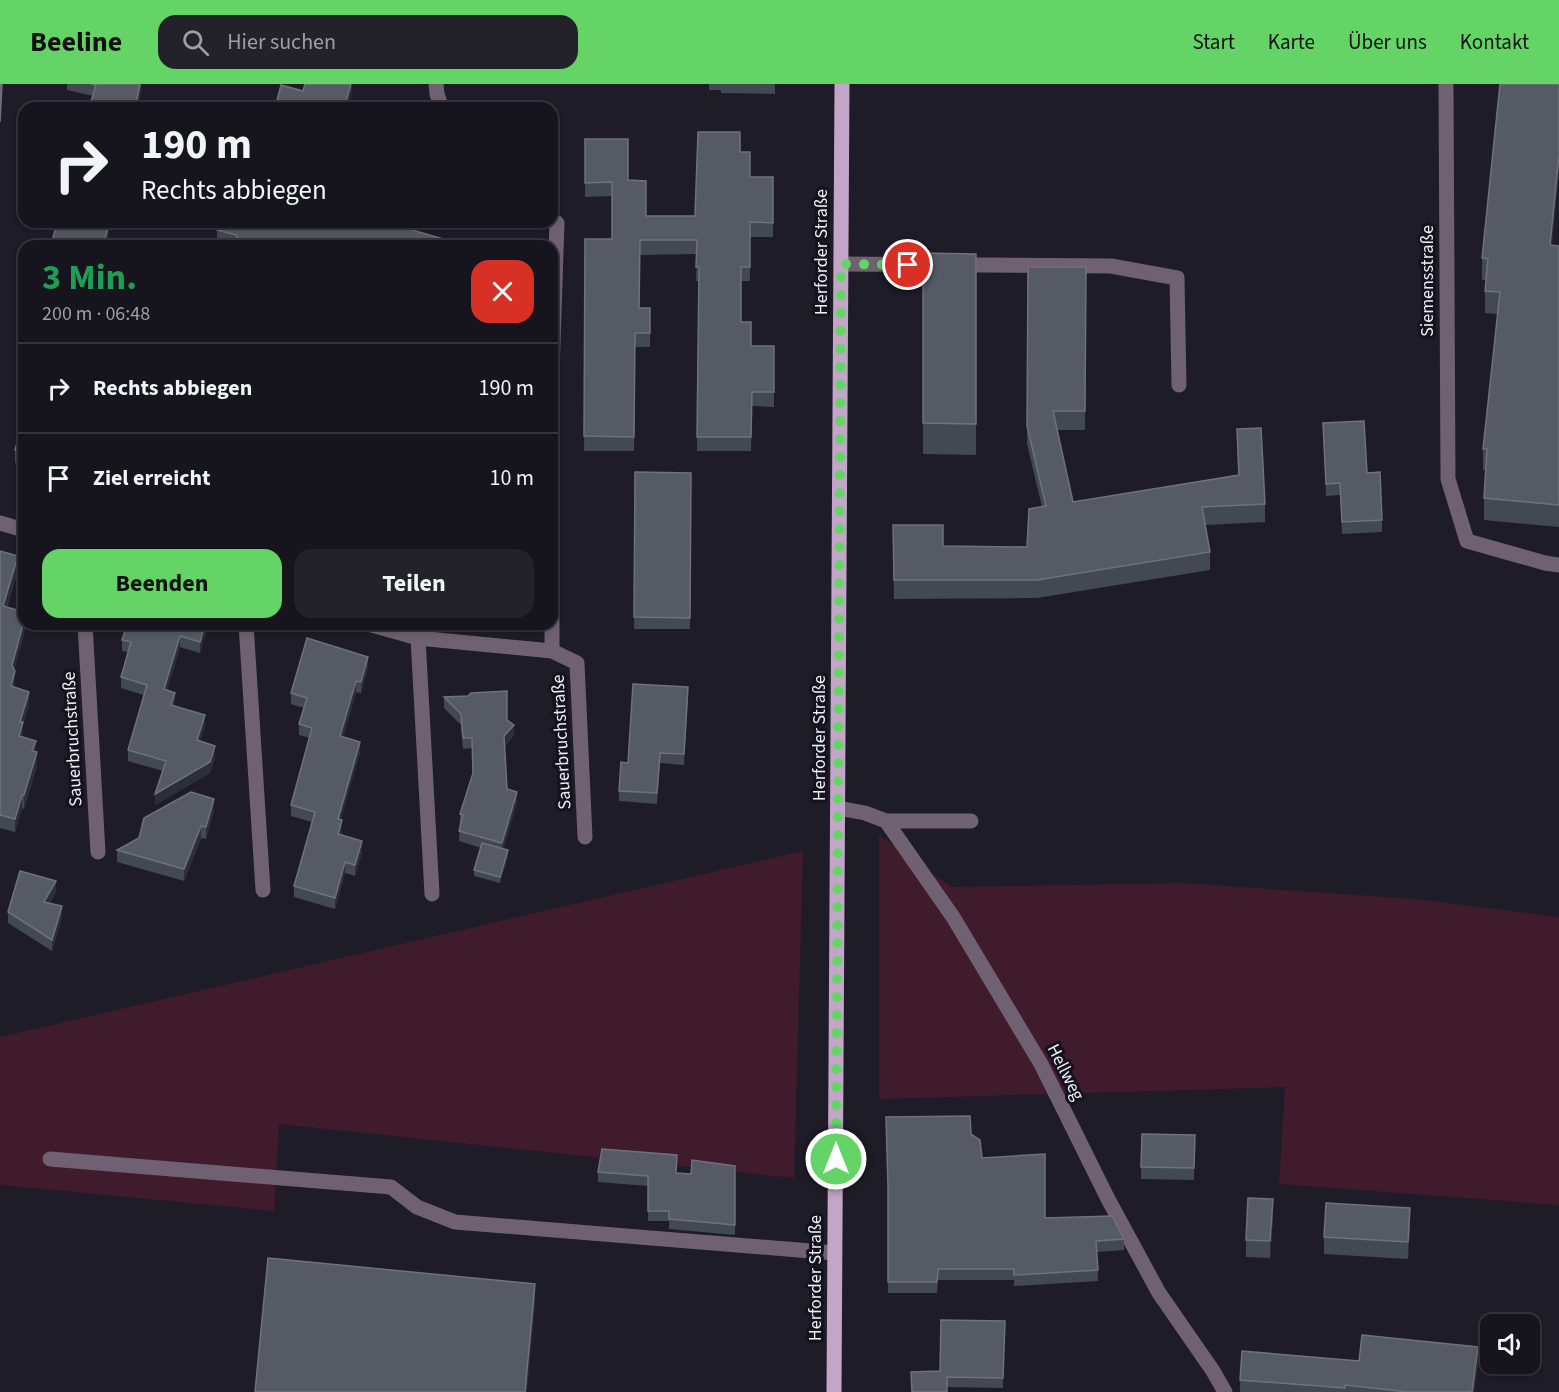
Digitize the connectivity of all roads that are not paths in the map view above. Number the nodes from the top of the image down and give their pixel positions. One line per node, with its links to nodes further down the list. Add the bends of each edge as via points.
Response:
1 (436, 84): 4 (street)
2 (842, 84): 5 (main road, Herforder Straße)
3 (1446, 84): 9 (street, Siemensstraße, via 1448,478 1467,541)
4 (440, 102)
5 (841, 264): 6 (street, via 1111,266 1177,278); 16 (main road, Herforder Straße)
6 (1179, 385)
7 (0, 523): 8 (street)
8 (18, 528)
9 (1559, 565)
10 (85, 630): 20 (street, Sauerbruchstraße)
11 (246, 630): 21 (street)
12 (389, 630): 14 (street, Sauerbruchstraße)
13 (552, 630): 15 (street)
14 (418, 638): 15 (street, Sauerbruchstraße); 22 (street)
15 (552, 651): 19 (street, Sauerbruchstraße, via 577,663)
16 (838, 808): 17 (street); 24 (main road, Herforder Straße)
17 (886, 821): 18 (street); 26 (street, Hellweg, via 953,917 1041,1064 1159,1293)
18 (971, 821)
19 (585, 837)
20 (98, 852)
21 (263, 890)
22 (432, 894)
23 (50, 1159): 24 (street, via 391,1187 417,1207 455,1222)
24 (835, 1253): 25 (main road, Herforder Straße)
25 (834, 1392)
26 (1225, 1392)

